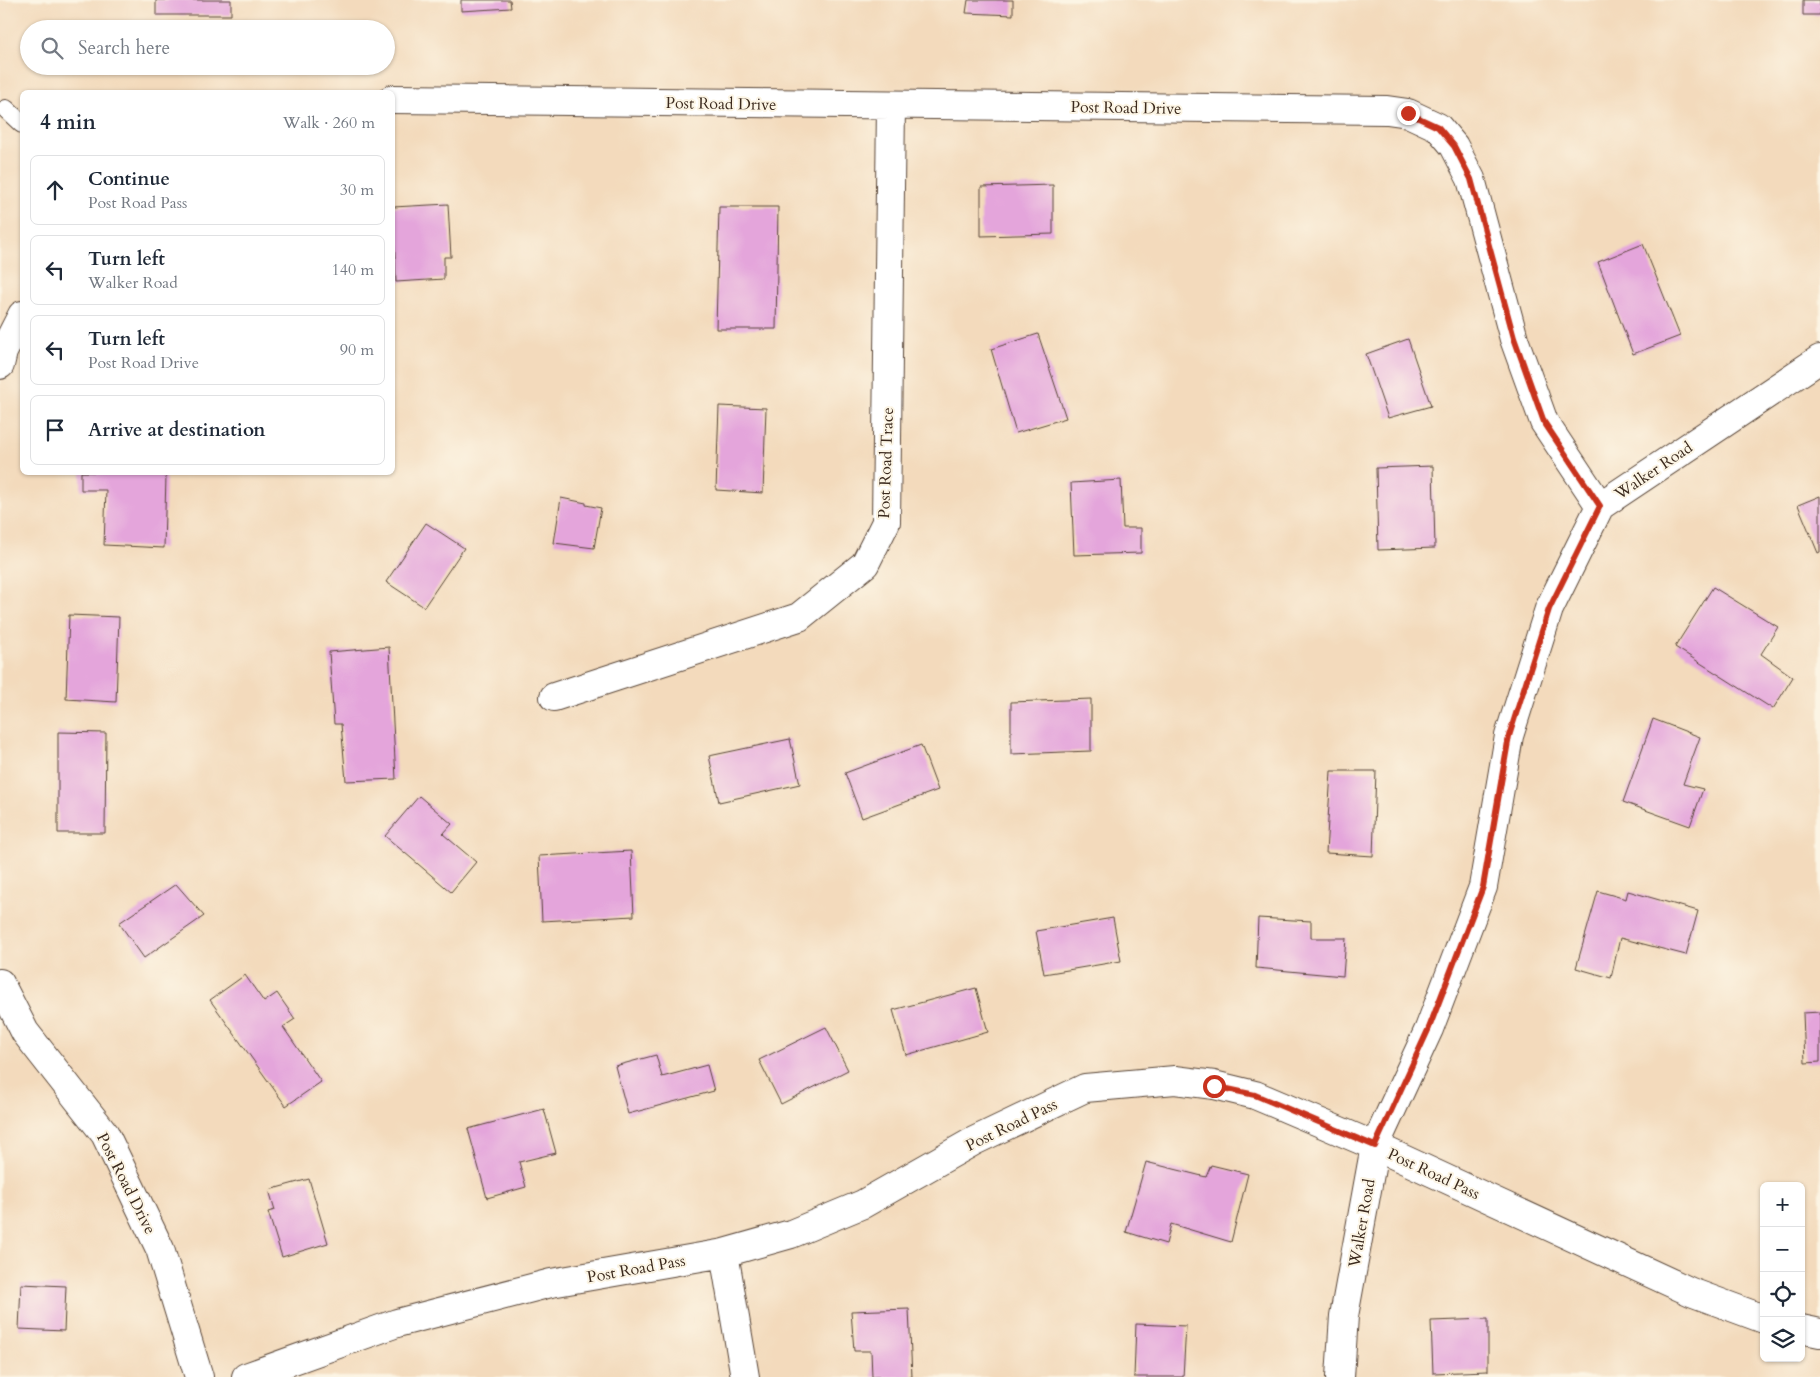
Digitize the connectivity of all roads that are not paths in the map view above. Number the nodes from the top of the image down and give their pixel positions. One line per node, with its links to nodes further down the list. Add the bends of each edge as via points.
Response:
1 (395, 99): 2 (street, Post Road Drive)
2 (891, 105): 8 (street, Post Road Drive, via 1388,110 1408,113 1438,127 1454,146 1471,179 1514,338 1544,422); 9 (street, Post Road Trace, via 886,522 865,564 799,618)
3 (6, 109): 4 (lane)
4 (20, 122)
5 (20, 319): 7 (street)
6 (1820, 359): 8 (street, Walker Road)
7 (0, 365)
8 (1600, 506): 11 (street, Walker Road, via 1549,609 1509,736 1483,887 1429,1028)
9 (554, 697)
10 (0, 983): 16 (street, Post Road Drive, via 25,1032 105,1134 160,1249)
11 (1375, 1146): 12 (street, Post Road Pass, via 1255,1095 1214,1086 1175,1080 1085,1088 974,1141 863,1204 791,1234); 13 (street, Post Road Pass, via 1691,1292); 19 (street, Walker Road, via 1344,1316)
12 (724, 1253): 17 (street, Post Road Pass, via 551,1283 397,1322); 18 (street)
13 (1760, 1318)
14 (1805, 1330): 15 (street)
15 (1820, 1333)
16 (199, 1377)
17 (246, 1377)
18 (745, 1377)
19 (1340, 1377)

